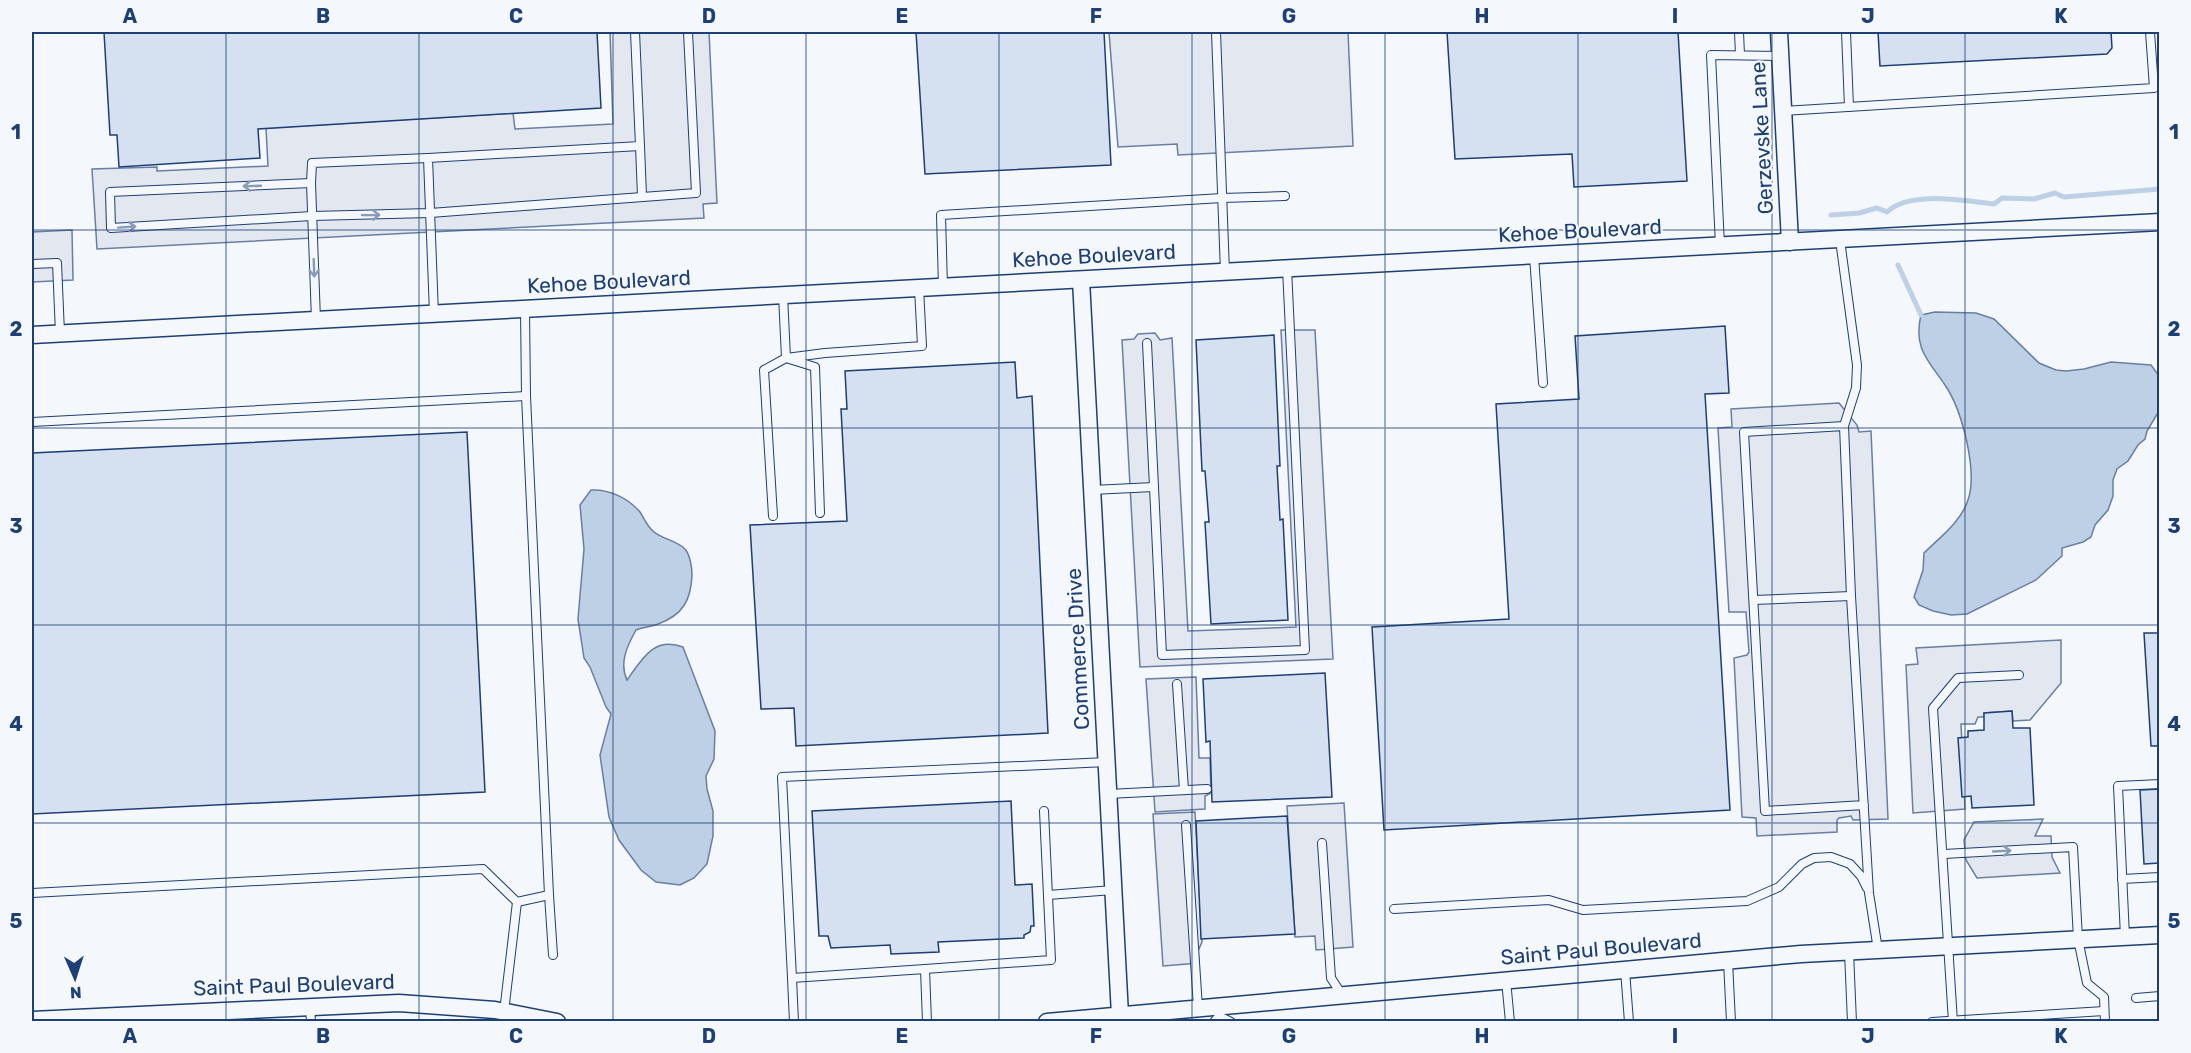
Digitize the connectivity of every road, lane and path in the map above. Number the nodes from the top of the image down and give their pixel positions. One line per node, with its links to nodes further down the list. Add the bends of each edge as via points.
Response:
1 (634, 32): 12 (lane)
2 (688, 32): 15 (lane, via 696,193)
3 (1216, 32): 17 (lane)
4 (1739, 32): 8 (lane)
5 (1779, 32): 9 (street, Gerzevske Lane)
6 (1846, 32): 10 (lane)
7 (2150, 32): 10 (lane, via 2154,88)
8 (1740, 56): 9 (lane); 23 (lane, via 1711,55)
9 (1780, 56): 11 (street, Gerzevske Lane)
10 (1850, 107): 11 (lane)
11 (1782, 111): 22 (street, Gerzevske Lane)
12 (640, 146): 13 (lane); 15 (lane)
13 (428, 158): 14 (lane, via 312,163); 18 (lane)
14 (311, 183): 19 (lane); 19 (lane, one-way to 19, via 110,192 111,228)
15 (642, 196): 18 (lane)
16 (1285, 196): 17 (lane)
17 (1222, 198): 27 (lane); 29 (lane, via 940,215)
18 (430, 213): 19 (lane, one-way to 18); 33 (lane)
19 (312, 216): 34 (lane, one-way to 34)
20 (2160, 222): 21 (street, Kehoe Boulevard)
21 (1840, 240): 22 (street, Kehoe Boulevard); 42 (lane, via 1857,365 1856,388)
22 (1790, 242): 23 (street, Kehoe Boulevard)
23 (1720, 246): 24 (street, Kehoe Boulevard)
24 (1534, 256): 26 (street, Kehoe Boulevard); 39 (lane)
25 (32, 264): 35 (lane, via 57,262)
26 (1287, 268): 27 (street, Kehoe Boulevard); 43 (lane, via 1305,650 1162,655)
27 (1226, 272): 28 (street, Kehoe Boulevard)
28 (1081, 280): 29 (street, Kehoe Boulevard); 44 (street, Commerce Drive)
29 (943, 287): 30 (street, Kehoe Boulevard)
30 (920, 288): 31 (street, Kehoe Boulevard); 38 (lane, via 922,346)
31 (783, 295): 32 (street, Kehoe Boulevard); 38 (lane)
32 (525, 309): 33 (street, Kehoe Boulevard); 40 (lane)
33 (434, 314): 34 (street, Kehoe Boulevard)
34 (316, 320): 35 (street, Kehoe Boulevard)
35 (60, 333): 36 (street, Kehoe Boulevard)
36 (32, 335)
37 (1147, 343): 43 (lane)
38 (786, 358): 45 (lane, via 815,367); 46 (lane, via 764,370)
39 (1543, 383)
40 (526, 396): 41 (lane); 66 (lane)
41 (32, 422)
42 (1844, 426): 47 (lane); 48 (lane, via 1744,432)
43 (1154, 487): 44 (lane)
44 (1092, 490): 51 (street, Commerce Drive)
45 (820, 513)
46 (772, 516)
47 (1851, 596): 48 (lane); 56 (lane)
48 (1754, 600): 56 (lane, via 1765,811)
49 (2019, 675): 60 (lane, via 1958,678 1933,708)
50 (1177, 684): 54 (lane)
51 (1107, 762): 55 (street, Commerce Drive); 80 (lane, via 782,777)
52 (2160, 784): 62 (lane, via 2118,786)
53 (1206, 789): 54 (lane)
54 (1184, 790): 55 (lane)
55 (1108, 794): 63 (street, Commerce Drive)
56 (1864, 805): 65 (lane)
57 (1044, 811): 67 (lane)
58 (1186, 825): 85 (lane)
59 (1322, 843): 82 (lane, via 1332,978)
60 (1944, 854): 72 (lane, one-way to 72, via 2073,847); 73 (lane)
61 (2160, 877): 62 (lane)
62 (2122, 879): 71 (lane)
63 (1113, 890): 67 (lane); 89 (street, Commerce Drive)
64 (32, 893): 68 (lane, via 483,869)
65 (1869, 893): 69 (lane, via 1850,864 1831,857 1814,858 1802,864 1779,887 1747,901 1583,910 1549,900); 74 (lane)
66 (549, 895): 68 (lane); 76 (lane)
67 (1048, 895): 78 (lane, via 1051,960)
68 (517, 902): 87 (lane)
69 (1394, 909)
70 (2160, 935): 71 (street, Saint Paul Boulevard)
71 (2125, 937): 72 (street, Saint Paul Boulevard)
72 (2078, 939): 73 (street, Saint Paul Boulevard); 86 (lane, via 2087,983 2104,997)
73 (1949, 946): 74 (street, Saint Paul Boulevard); 93 (lane)
74 (1878, 950): 75 (street, Saint Paul Boulevard)
75 (1849, 952): 77 (street, Saint Paul Boulevard); 102 (lane)
76 (553, 955)
77 (1728, 961): 79 (street, Saint Paul Boulevard); 101 (lane)
78 (925, 969): 80 (lane); 96 (lane)
79 (1625, 970): 81 (street, Saint Paul Boulevard); 100 (lane)
80 (792, 978): 95 (lane)
81 (1506, 980): 82 (street, Saint Paul Boulevard); 99 (lane)
82 (1342, 995): 90 (street, Saint Paul Boulevard)
83 (2160, 996): 84 (lane)
84 (2136, 998)
85 (1198, 1008): 89 (street, Saint Paul Boulevard); 90 (street, Saint Paul Boulevard)
86 (2104, 1011): 93 (lane); 104 (lane)
87 (504, 1012): 88 (street, Saint Paul Boulevard, via 399,1003); 94 (street, Saint Paul Boulevard)
88 (310, 1014): 91 (street, Saint Paul Boulevard)
89 (1120, 1015): 97 (street, Saint Paul Boulevard)
90 (1217, 1015): 98 (lane)
91 (131, 1018): 92 (street, Saint Paul Boulevard)
92 (32, 1020)
93 (1953, 1020): 103 (lane)
94 (557, 1022)
95 (794, 1022)
96 (927, 1022)
97 (1047, 1022)
98 (1231, 1022)
99 (1510, 1022)
100 (1629, 1022)
101 (1731, 1022)
102 (1852, 1022)
103 (1932, 1022)
104 (2105, 1022)

